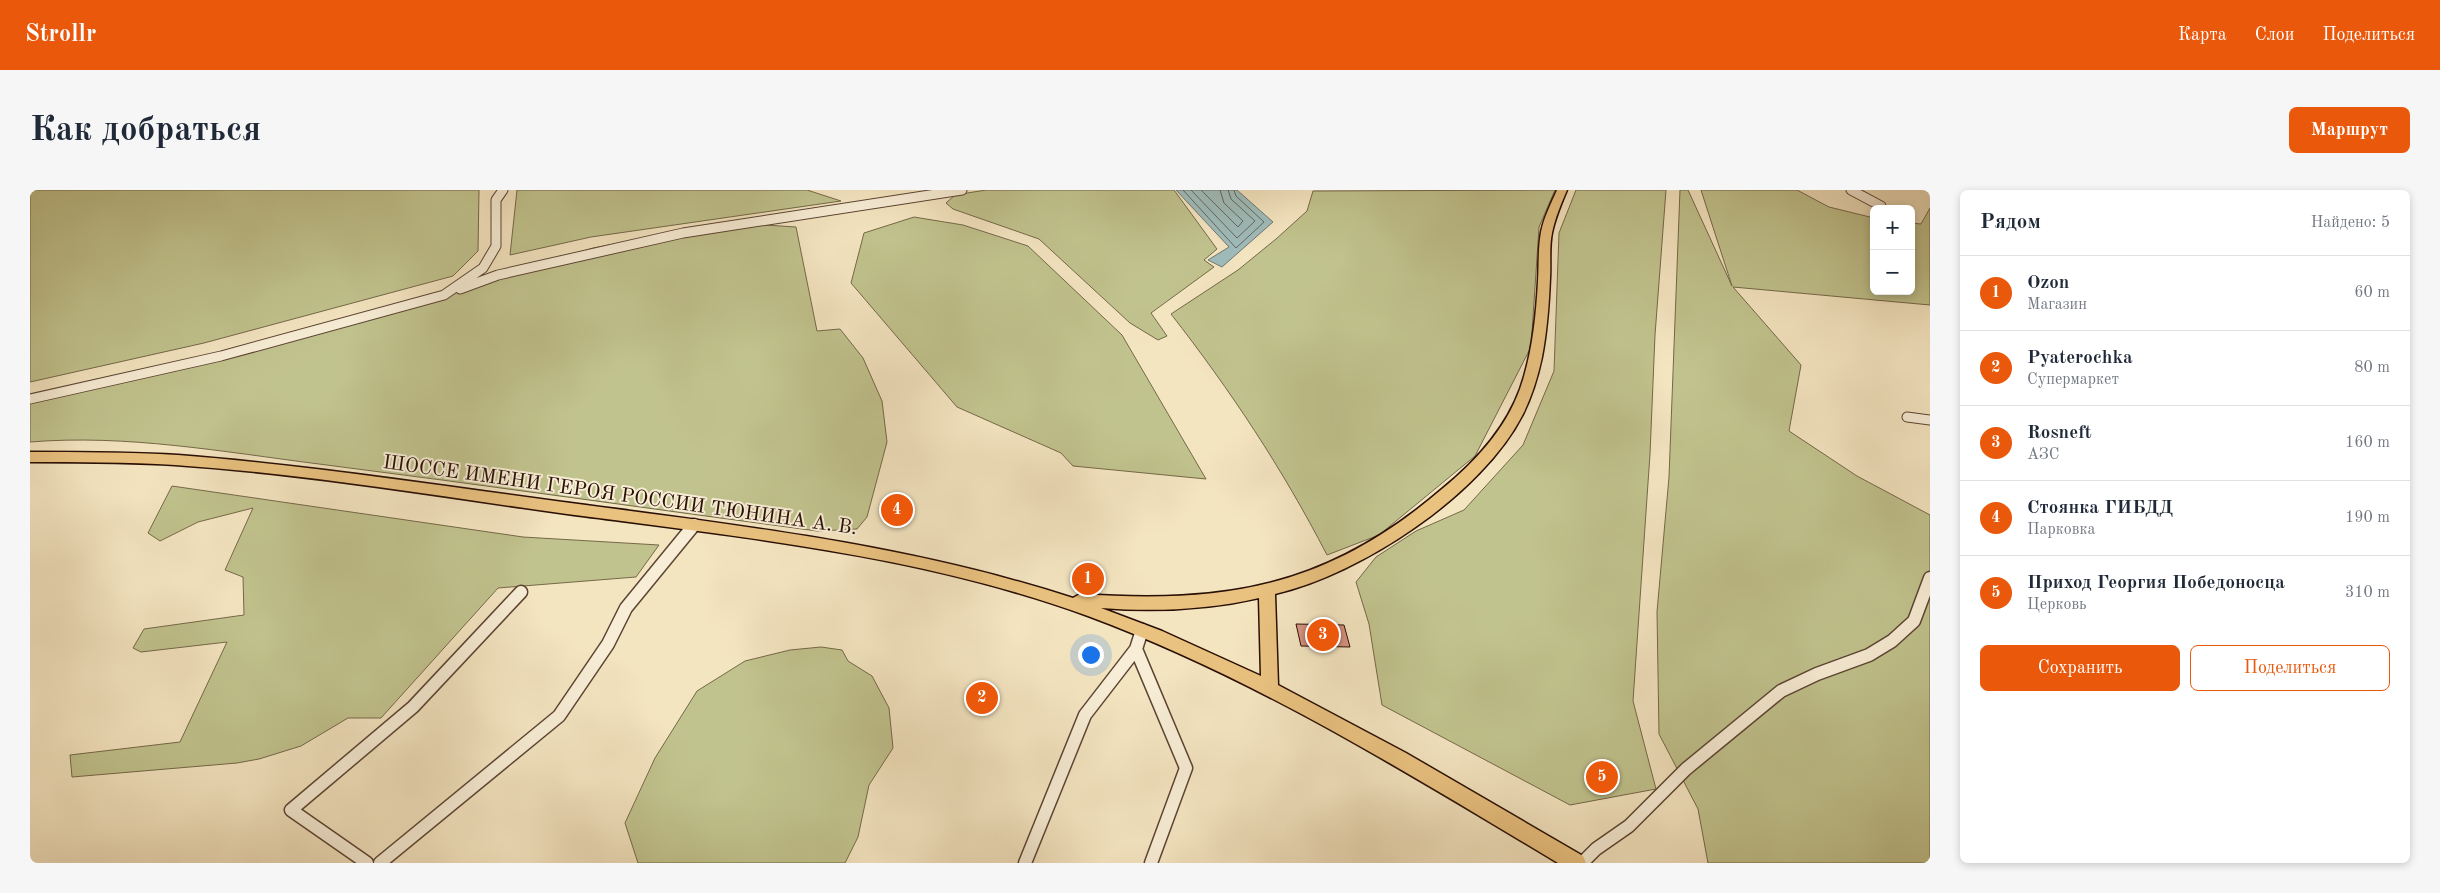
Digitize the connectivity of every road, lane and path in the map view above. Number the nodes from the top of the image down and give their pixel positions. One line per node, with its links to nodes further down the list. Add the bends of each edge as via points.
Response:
1 (503, 190): 6 (street, via 496,200 496,246 483,268)
2 (962, 190): 6 (street, via 683,233 498,276)
3 (1562, 190): 13 (main road, via 1547,229 1537,350 1521,404 1503,434 1437,504 1386,542 1318,576)
4 (1851, 190): 5 (street)
5 (1879, 205)
6 (444, 295): 7 (street, via 221,356)
7 (30, 399)
8 (1907, 417): 9 (street)
9 (1930, 420)
10 (30, 457): 11 (main road, ШОССЕ ИМЕНИ ГЕРОЯ РОССИИ ТЮНИНА А. В., via 177,460 302,473)
11 (694, 525): 15 (main road, ШОССЕ ИМЕНИ ГЕРОЯ РОССИИ ТЮНИНА А. В., via 958,571); 21 (street, via 626,608 608,644 559,716)
12 (1930, 578): 25 (street, via 1914,621 1892,641 1869,655 1781,691 1686,769 1629,826 1602,844)
13 (1267, 591): 15 (main road, via 1170,604 1136,605); 18 (main road)
14 (521, 592): 20 (street, via 413,707 291,810)
15 (1054, 597): 16 (main road, ШОССЕ ИМЕНИ ГЕРОЯ РОССИИ ТЮНИНА А. В.)
16 (1142, 630): 17 (street); 18 (main road, ШОССЕ ИМЕНИ ГЕРОЯ РОССИИ ТЮНИНА А. В.)
17 (1136, 649): 22 (street, via 1085,715); 23 (street, via 1186,768)
18 (1270, 690): 19 (main road, ШОССЕ ИМЕНИ ГЕРОЯ РОССИИ ТЮНИНА А. В., via 1364,737)
19 (1555, 858): 24 (main road, ШОССЕ ИМЕНИ ГЕРОЯ РОССИИ ТЮНИНА А. В.)
20 (367, 863)
21 (380, 863)
22 (1025, 863)
23 (1151, 863)
24 (1576, 863)
25 (1582, 863)

